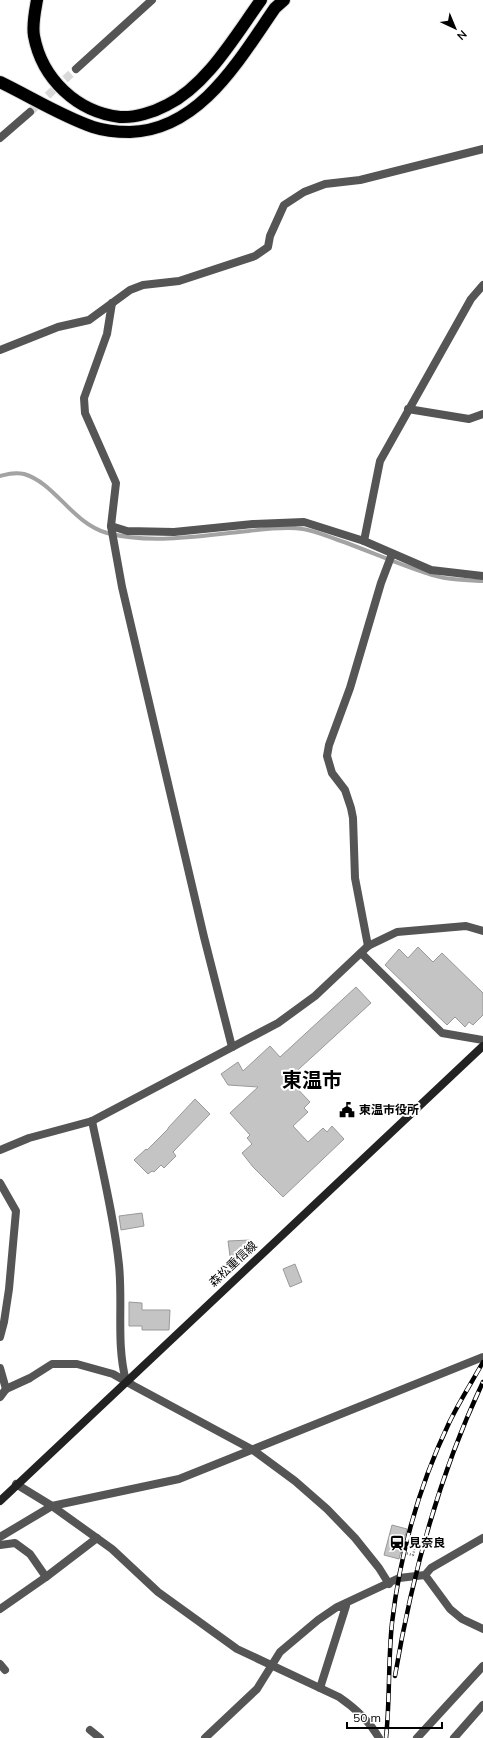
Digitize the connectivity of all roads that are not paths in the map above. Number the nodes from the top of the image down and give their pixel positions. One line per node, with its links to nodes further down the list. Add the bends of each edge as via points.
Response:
1 (37, 0): 3 (highway, via 34,34 39,56 52,78 72,98 93,111 121,117 142,115 167,105 191,89 210,70)
2 (152, 0): 5 (street)
3 (261, 0)
4 (284, 0): 6 (highway, via 275,8 225,79 204,100 185,114 142,131 119,132 95,128 64,116)
5 (76, 69)
6 (0, 82)
7 (30, 112): 8 (street)
8 (0, 138)
9 (483, 149): 11 (street, via 360,180 325,184 304,192 284,205 270,236 268,247 255,256 179,281 143,285 130,290)
10 (483, 286): 13 (street, via 471,298)
11 (112, 303): 12 (street, via 89,320 58,327); 15 (street, via 107,334 84,398 85,413 116,483)
12 (0, 350)
13 (408, 409): 14 (street, via 469,418); 16 (street, via 380,461)
14 (483, 414)
15 (112, 526): 16 (street, via 127,531 174,532 304,522); 24 (street, via 122,587 150,711)
16 (364, 541): 17 (street)
17 (392, 554): 18 (street, via 431,570); 20 (street, via 350,688 328,745 327,756 332,773 345,790 351,808 355,878)
18 (483, 576)
19 (483, 931): 20 (street, via 466,926 397,932)
20 (368, 946): 21 (street)
21 (361, 953): 22 (street, via 442,1033); 24 (street, via 315,996 278,1023)
22 (483, 1040)
23 (483, 1046): 31 (main road, 森松重信線)
24 (232, 1047): 25 (street)
25 (92, 1121): 26 (street, via 29,1138); 31 (street, via 119,1266 122,1364)
26 (0, 1150)
27 (0, 1183): 28 (street, via 16,1211 9,1289)
28 (0, 1337)
29 (483, 1357): 34 (street)
30 (0, 1368): 32 (street)
31 (126, 1381): 32 (street, via 113,1374 77,1364 52,1364); 34 (street); 35 (main road, 森松重信線)
32 (6, 1389): 33 (street)
33 (0, 1397)
34 (253, 1450): 37 (street, via 179,1479); 44 (street, via 327,1510 355,1538)
35 (16, 1484): 36 (main road, 森松重信線); 37 (street)
36 (0, 1501)
37 (52, 1506): 38 (street); 39 (street)
38 (0, 1537)
39 (97, 1538): 43 (street); 48 (street, via 158,1592 237,1649)
40 (483, 1538): 42 (street, via 431,1568)
41 (0, 1545): 43 (street, via 15,1543 30,1554)
42 (424, 1575): 44 (street, via 399,1578); 47 (street, via 450,1609 462,1619)
43 (46, 1577): 46 (street)
44 (389, 1584): 45 (street)
45 (337, 1607): 48 (street, via 280,1652); 50 (street, via 346,1606)
46 (0, 1609)
47 (483, 1629)
48 (272, 1666): 50 (street); 54 (street, via 257,1689)
49 (483, 1666): 56 (street)
50 (320, 1688): 55 (street, via 353,1707 368,1721)
51 (483, 1705): 57 (street)
52 (90, 1730): 53 (street)
53 (100, 1738)
54 (205, 1738)
55 (379, 1738)
56 (417, 1738)
57 (454, 1738)

